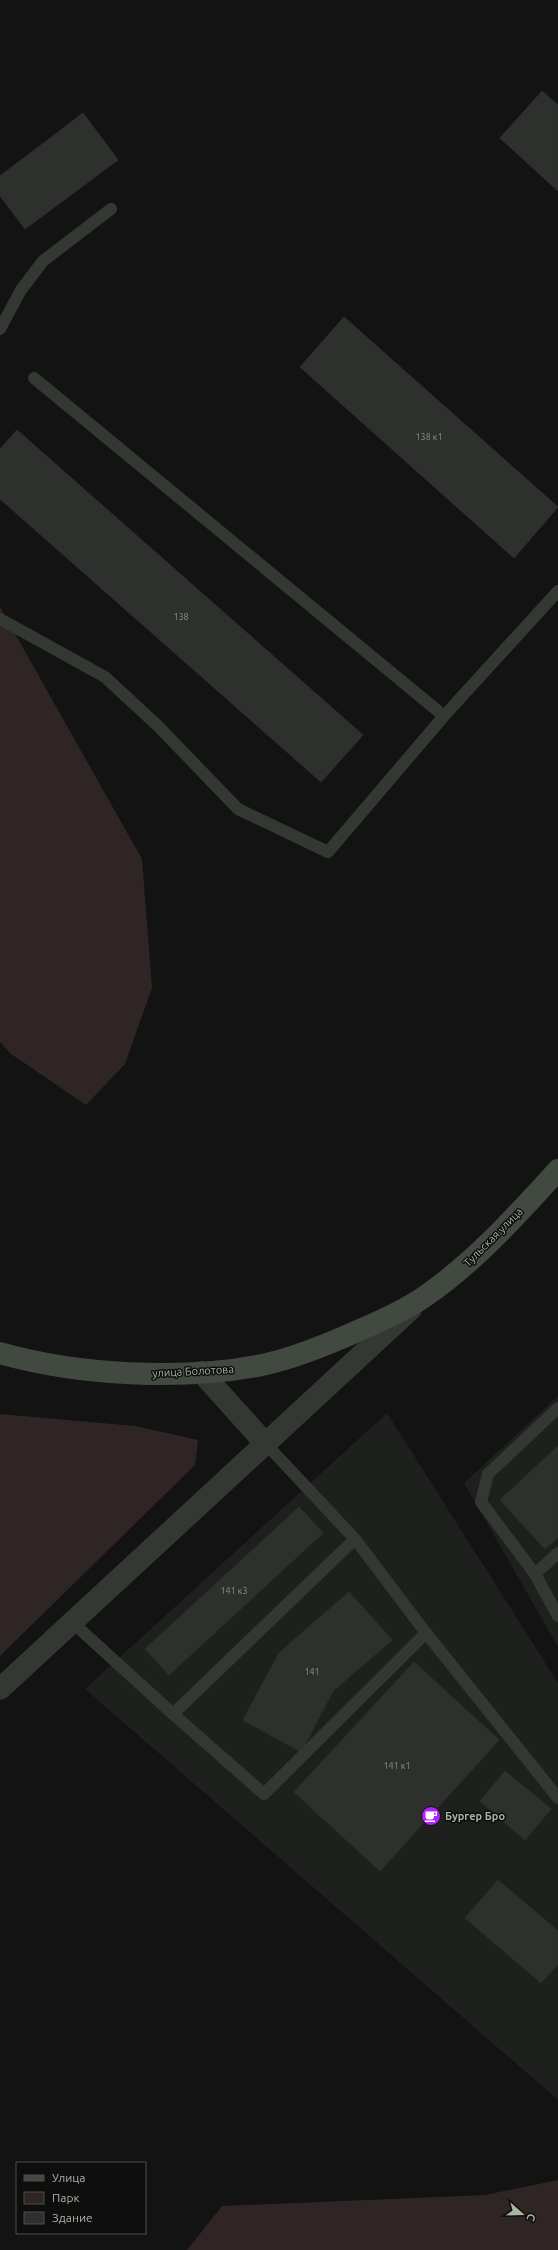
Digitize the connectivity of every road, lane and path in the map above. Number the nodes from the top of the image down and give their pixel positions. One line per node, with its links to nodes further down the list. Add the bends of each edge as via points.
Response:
1 (110, 209): 2 (lane, via 43,262 21,290)
2 (0, 329)
3 (34, 378): 6 (lane)
4 (558, 591): 6 (lane)
5 (0, 619): 6 (lane, via 105,677 158,726 238,808 328,852)
6 (444, 716)
7 (558, 1170): 8 (main road, Тульская улица, via 465,1266)
8 (422, 1298): 10 (main road, улица Болотова, via 384,1319 309,1351 263,1365); 12 (street)
9 (0, 1353): 10 (main road, улица Болотова, via 68,1366 120,1372)
10 (201, 1372): 12 (street)
11 (558, 1408): 15 (lane, via 488,1474 481,1502)
12 (265, 1443): 13 (lane); 17 (street)
13 (355, 1539): 18 (lane); 20 (lane)
14 (558, 1553): 15 (lane)
15 (534, 1574): 16 (lane)
16 (558, 1616)
17 (72, 1622): 19 (street); 20 (lane)
18 (426, 1633): 20 (lane, via 264,1794); 21 (lane)
19 (0, 1689)
20 (173, 1714)
21 (558, 1798)

